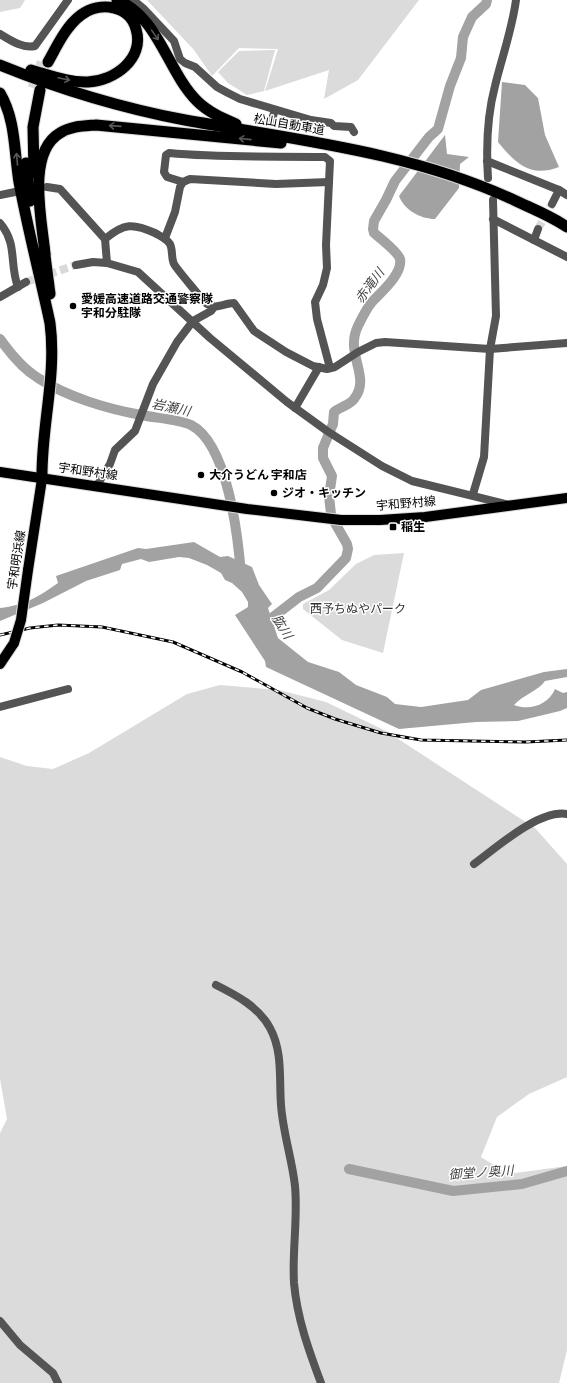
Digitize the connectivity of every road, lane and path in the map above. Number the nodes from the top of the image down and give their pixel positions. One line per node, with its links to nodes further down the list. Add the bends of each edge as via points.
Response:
1 (68, 0): 6 (street, via 35,46 29,48)
2 (96, 0): 7 (highway, one-way to 2, via 66,80 87,82 108,79 123,70 134,56 136,29 129,15 106,6 93,9 72,24 46,61 64,23 77,10)
3 (116, 0): 12 (highway, one-way to 12, via 127,4 138,13 197,101 212,113)
4 (133, 0): 10 (street, via 174,42 180,58 185,63 195,67 217,87 228,93)
5 (516, 0): 17 (street, via 511,28 494,87 488,126)
6 (0, 34)
7 (0, 60)
8 (0, 65): 12 (highway, 松山自動車道, via 52,85 110,102)
9 (0, 93): 41 (highway, one-way to 9, via 21,191 9,112)
10 (275, 110): 11 (street); 13 (street, via 331,123 334,126 351,127)
11 (271, 122)
12 (256, 132): 15 (highway, 松山自動車道)
13 (354, 132)
14 (268, 146): 16 (street)
15 (367, 152): 30 (highway, 松山自動車道, via 471,182 556,219); 35 (highway, one-way to 35, via 130,127 77,126 60,133 47,144 40,160 38,183)
16 (267, 155): 19 (street, via 166,155 164,172 167,177); 20 (street, via 325,157 331,164)
17 (487, 161): 18 (street); 22 (street)
18 (488, 178)
19 (183, 182): 20 (street, via 190,179 276,184); 32 (street)
20 (329, 182): 49 (street, via 327,268 316,302 316,319)
21 (47, 187): 33 (street, via 60,189)
22 (559, 190): 25 (street); 27 (street)
23 (15, 192): 24 (street)
24 (0, 195)
25 (567, 195)
26 (493, 200): 28 (street)
27 (552, 204)
28 (493, 219): 34 (street); 47 (street, via 496,316)
29 (0, 223): 40 (street, via 9,235 12,245)
30 (567, 227)
31 (538, 229): 34 (street)
32 (165, 238): 33 (street, via 138,225 121,229); 43 (street, via 172,249 175,266 203,301)
33 (105, 239): 37 (street)
34 (534, 240): 36 (street)
35 (44, 254): 41 (highway, via 32,158 36,89 30,102 25,150 31,214); 46 (highway)
36 (567, 257)
37 (107, 263): 38 (street); 44 (street, via 138,272)
38 (76, 265)
39 (26, 282): 40 (street)
40 (18, 287): 42 (street)
41 (43, 293): 46 (highway)
42 (0, 297)
43 (214, 307): 44 (street); 48 (street, via 234,303 254,331 306,363)
44 (193, 321): 50 (street); 53 (street, via 177,342 153,384 136,429 115,450)
45 (567, 343): 47 (street)
46 (54, 349): 52 (highway, via 52,404)
47 (490, 349): 49 (street, via 376,343); 54 (street, via 484,457)
48 (319, 367): 49 (street); 50 (street)
49 (330, 368)
50 (294, 408): 54 (street, via 382,466 412,481 459,494)
51 (0, 472): 52 (main road, 宇和野村線)
52 (42, 479): 53 (main road, 宇和野村線); 57 (main road, 宇和明浜線, bridge, via 20,620 14,643)
53 (96, 487): 56 (main road, 宇和野村線, via 341,520 425,517)
54 (473, 494): 56 (street)
55 (567, 498): 56 (main road, 宇和野村線)
56 (513, 505)
57 (0, 664)
58 (68, 689): 59 (street)
59 (0, 707)
60 (567, 814): 61 (street, via 554,814 523,826)
61 (474, 864)
62 (216, 985): 65 (street, via 251,1006 270,1028 276,1044 280,1060 285,1137 295,1184 297,1216 294,1283 302,1329)
63 (0, 1321): 64 (street, via 20,1345 53,1373)
64 (58, 1383)
65 (321, 1383)

